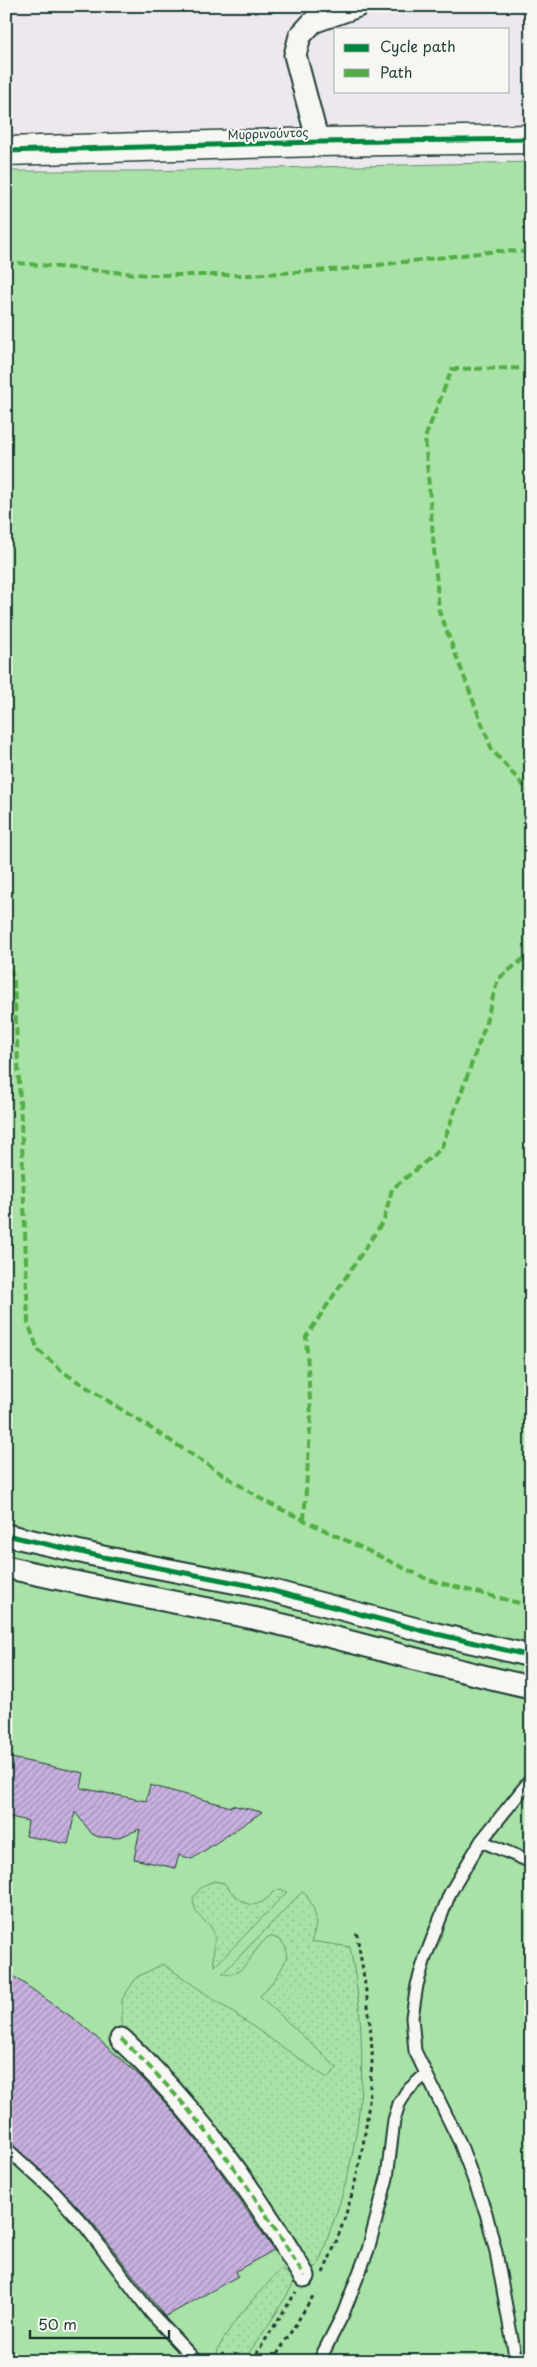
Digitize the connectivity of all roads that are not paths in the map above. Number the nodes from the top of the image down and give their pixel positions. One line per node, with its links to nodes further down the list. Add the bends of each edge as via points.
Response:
1 (358, 6): 3 (street, via 313,22 300,36 295,55)
2 (531, 139): 3 (street, Μυρρινούντος)
3 (318, 142): 4 (street, Μυρρινούντος)
4 (6, 151)
5 (6, 1535): 6 (street)
6 (103, 1557): 8 (street); 9 (street, via 258,1587 424,1632)
7 (6, 1567): 8 (street)
8 (95, 1588): 10 (street, via 263,1620)
9 (531, 1656)
10 (531, 1687)
11 (531, 1779): 12 (lane)
12 (481, 1841): 13 (lane); 15 (lane, via 450,1893 417,1985 412,2017 416,2051)
13 (531, 1862)
14 (121, 2039): 17 (street, via 185,2105 234,2165)
15 (426, 2074): 21 (lane, via 407,2091 399,2104 387,2178 368,2250 343,2314); 22 (lane, via 460,2142 486,2213)
16 (6, 2148): 18 (lane, via 85,2226 151,2313)
17 (314, 2280)
18 (180, 2344): 19 (lane); 20 (lane)
19 (188, 2361)
20 (196, 2361)
21 (319, 2361)
22 (516, 2361)

